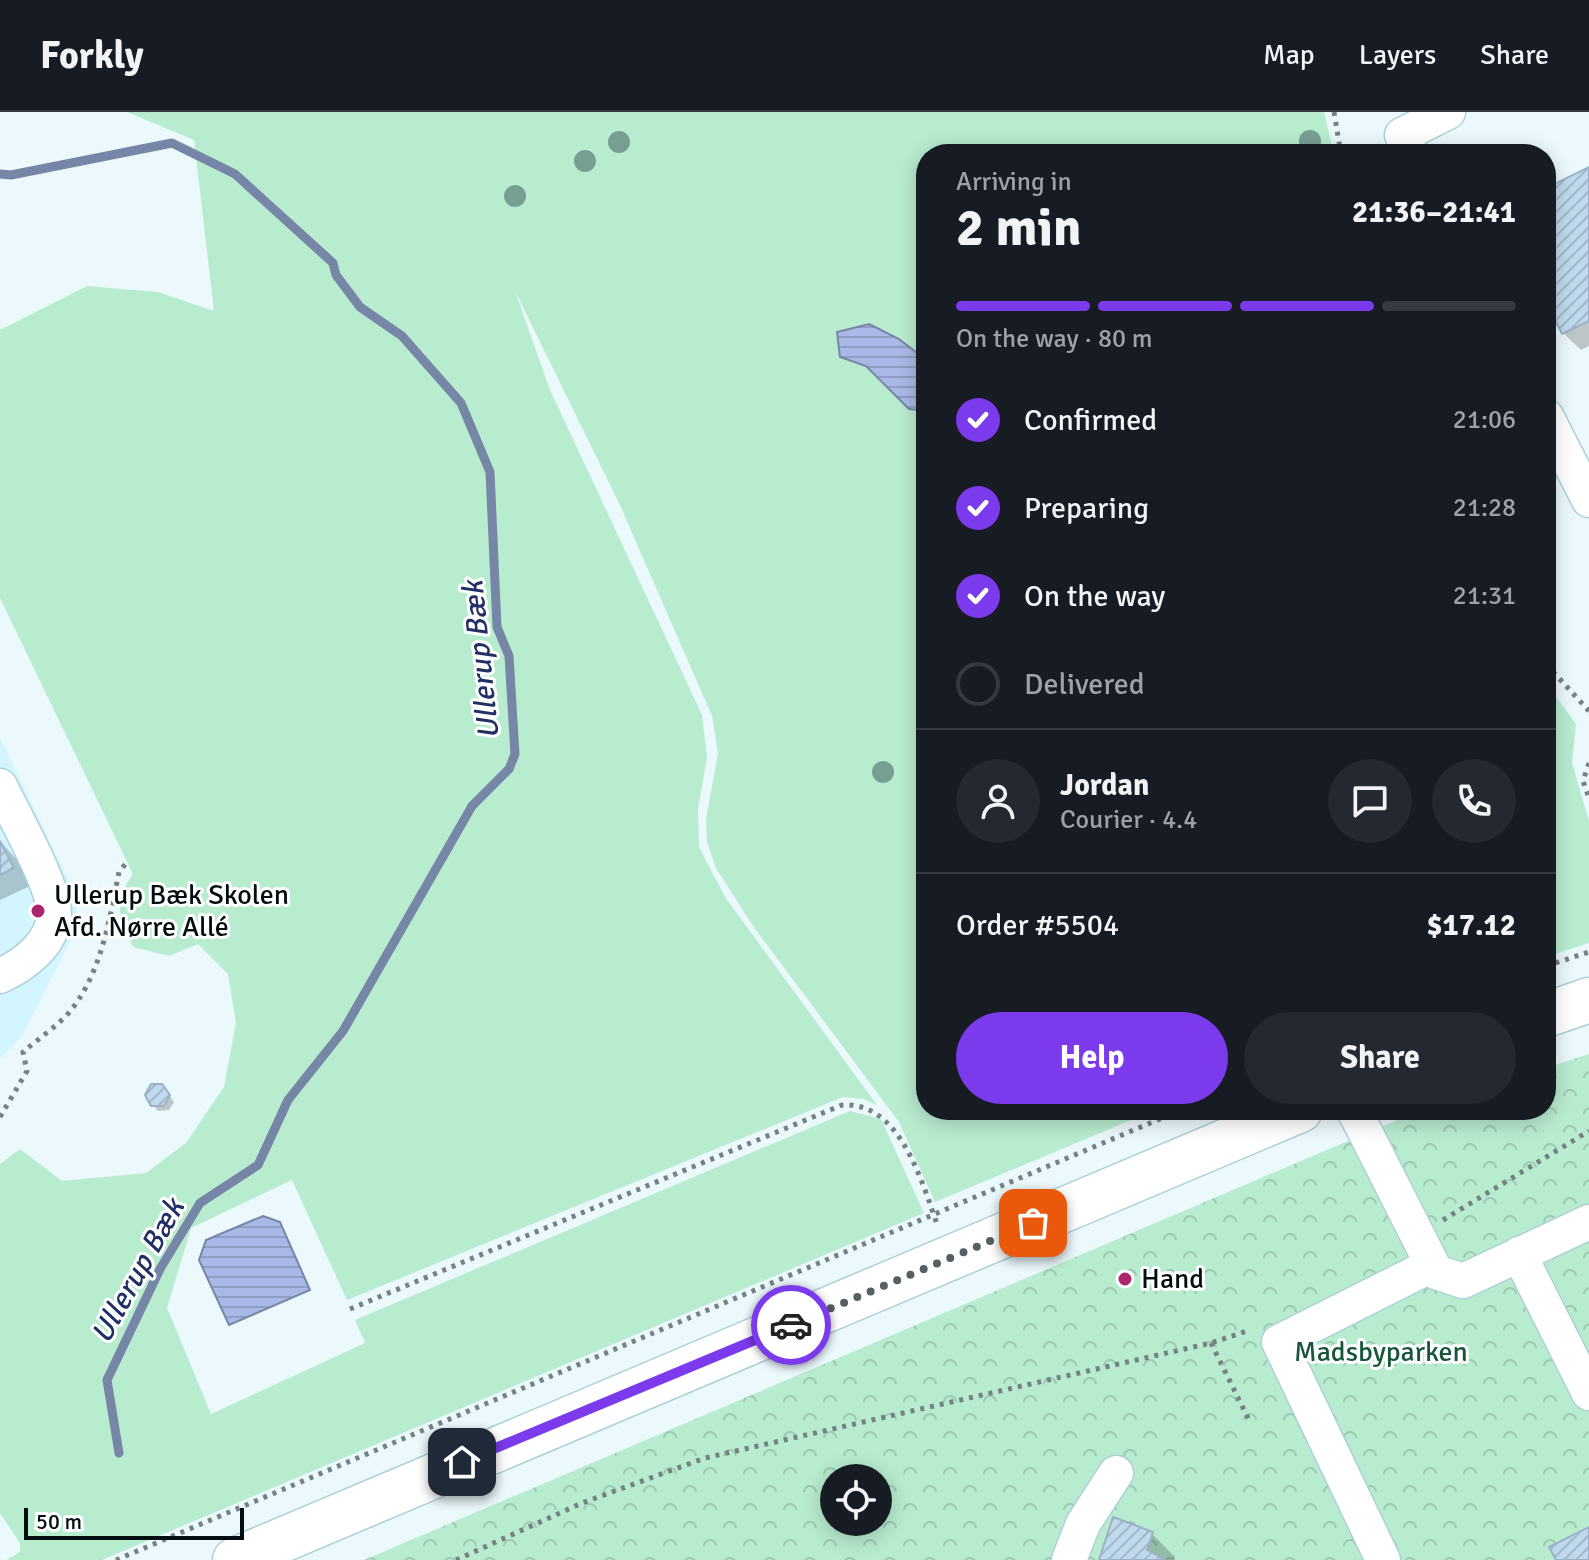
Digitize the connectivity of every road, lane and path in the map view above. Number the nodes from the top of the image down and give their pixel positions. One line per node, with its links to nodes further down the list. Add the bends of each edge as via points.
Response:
1 (1334, 112): 3 (path)
2 (1448, 112): 4 (street, via 1402,135)
3 (1339, 144)
4 (1406, 144)
5 (1556, 436): 6 (street)
6 (1589, 500)
7 (1556, 675): 8 (path)
8 (1589, 711)
9 (1589, 763): 11 (path, via 1583,781)
10 (0, 786): 15 (street, via 55,914 38,950)
11 (1589, 798)
12 (127, 862): 18 (path, via 119,872 91,974 67,1015 23,1052 27,1071)
13 (1589, 952): 14 (path)
14 (1556, 963)
15 (0, 976)
16 (1589, 1000): 17 (main road)
17 (1556, 1012)
18 (0, 1117)
19 (1158, 1120): 23 (path)
20 (1276, 1120): 27 (main road)
21 (1359, 1120): 25 (street)
22 (1589, 1131): 25 (path)
23 (934, 1216): 27 (path); 28 (path, via 893,1126 874,1110 842,1105); 34 (path)
24 (1589, 1222): 26 (street)
25 (1423, 1251): 26 (street, via 1436,1272 1463,1281); 38 (street, via 1279,1342)
26 (1519, 1254): 31 (street)
27 (949, 1258): 35 (main road)
28 (350, 1309)
29 (1253, 1328): 30 (path)
30 (1211, 1343): 32 (path); 36 (path, via 705,1458 582,1503)
31 (1589, 1393)
32 (1250, 1422)
33 (1116, 1473): 37 (street, via 1083,1524)
34 (116, 1560)
35 (235, 1560)
36 (456, 1560)
37 (1069, 1560)
38 (1383, 1560)

